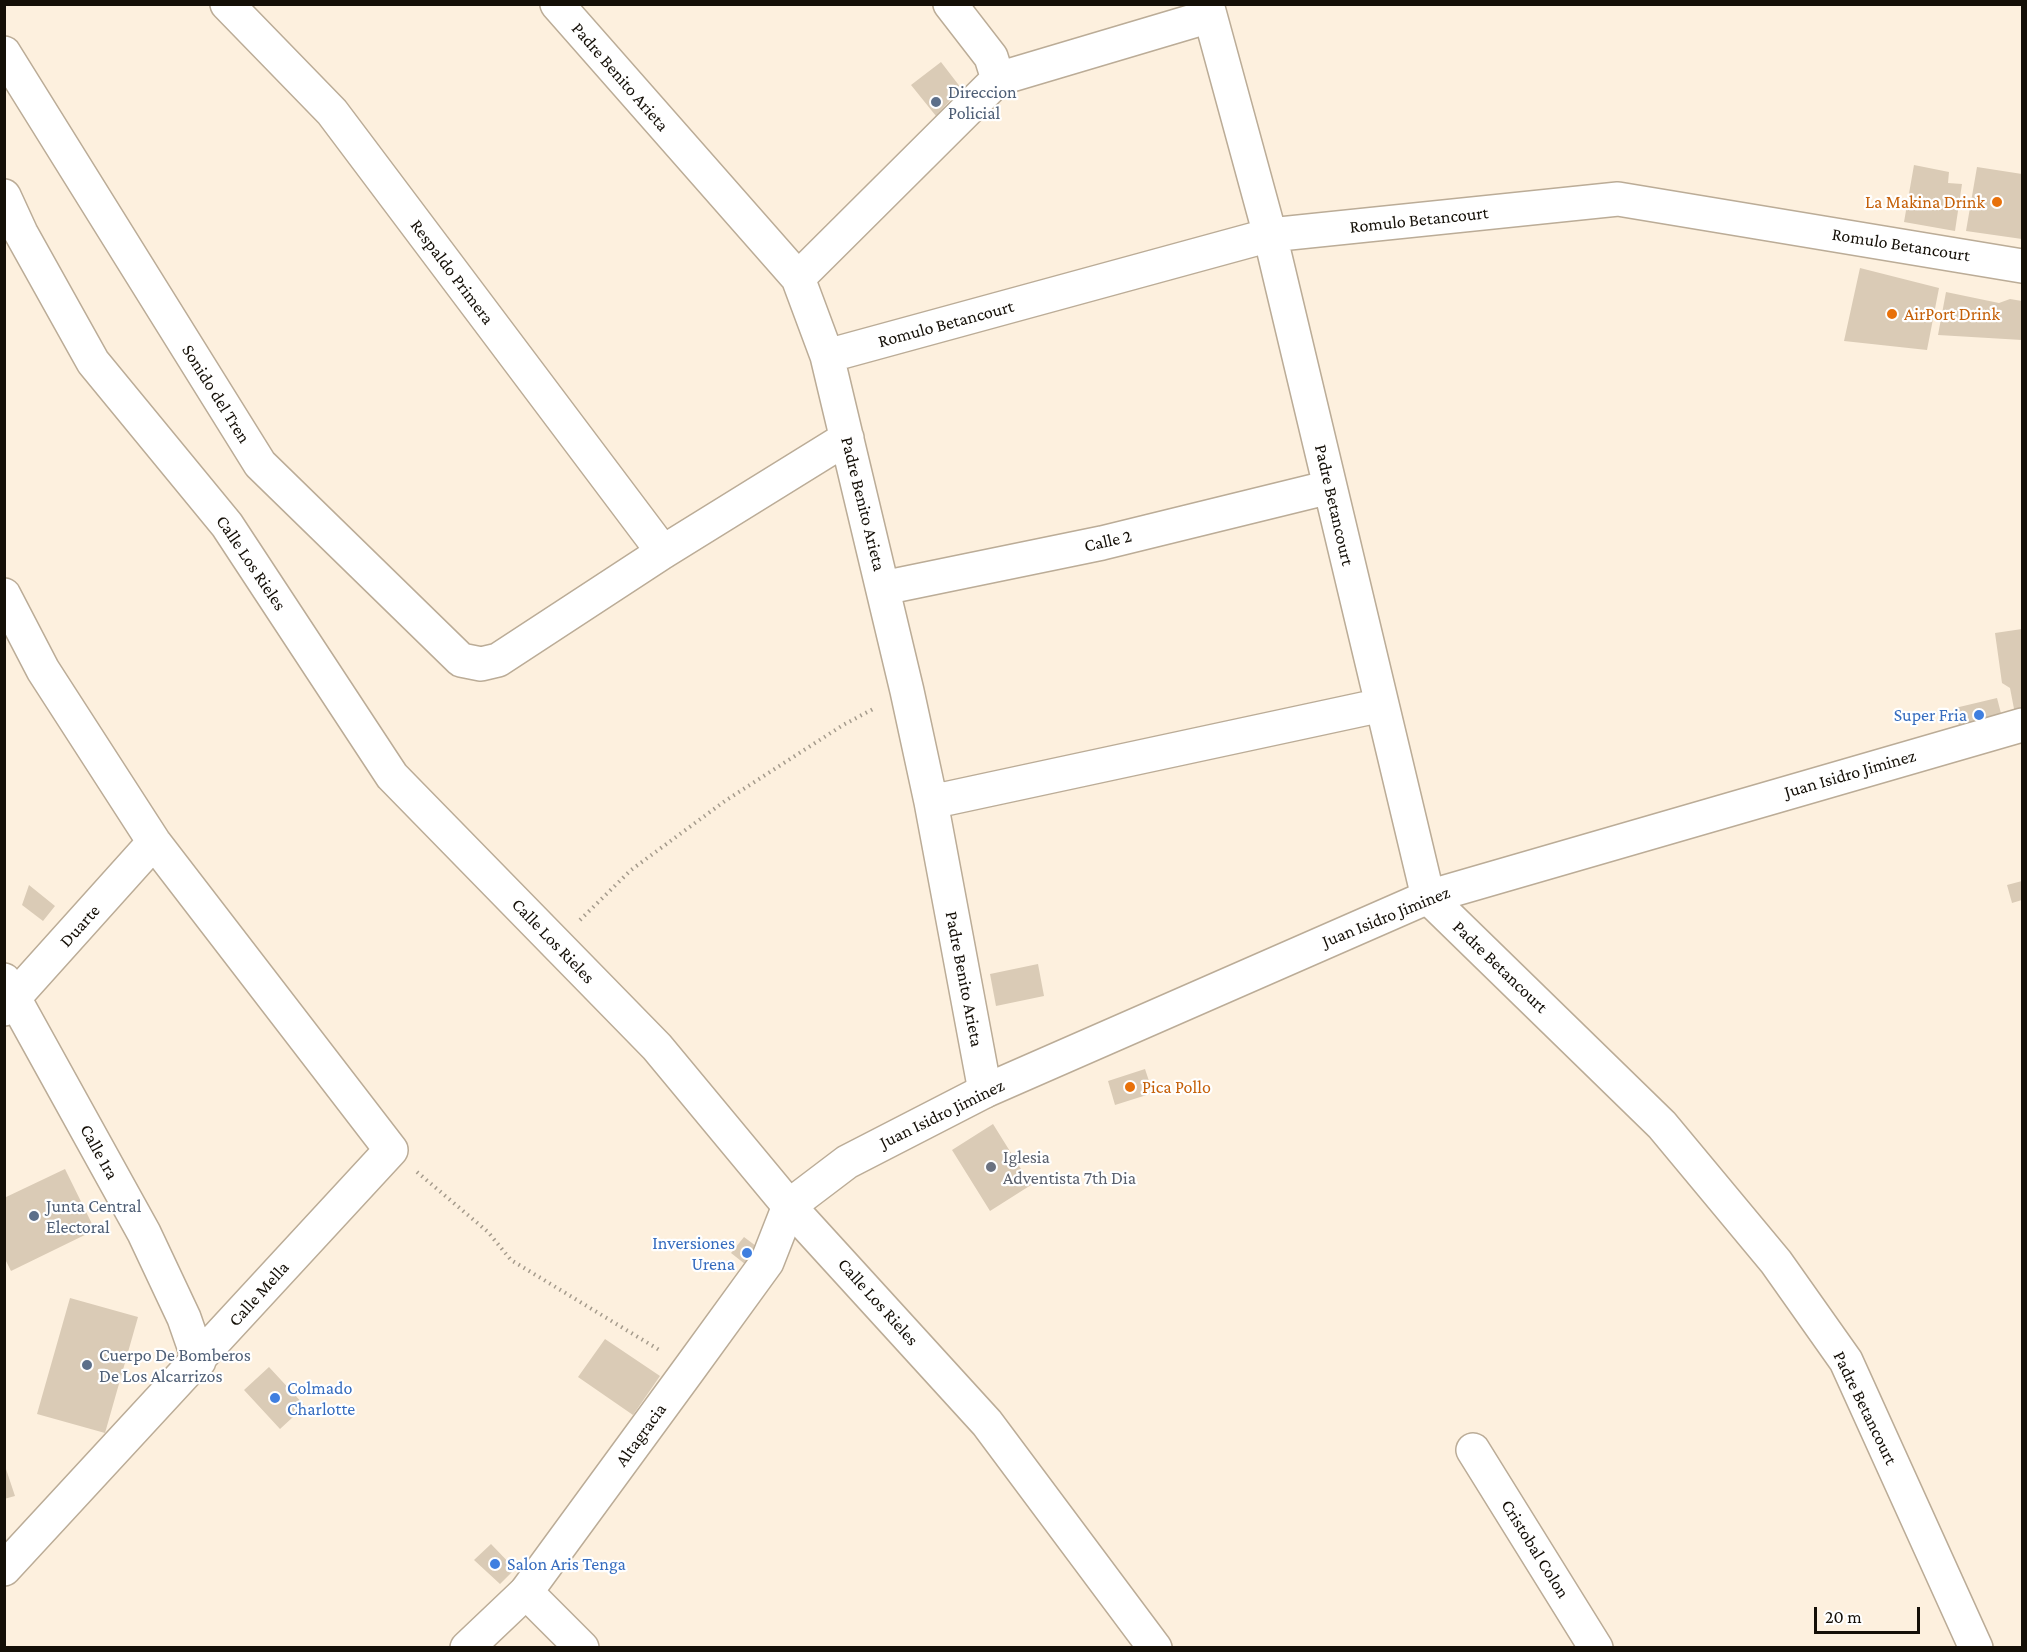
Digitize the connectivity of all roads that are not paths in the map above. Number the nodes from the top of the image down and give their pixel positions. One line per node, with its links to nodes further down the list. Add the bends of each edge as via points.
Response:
1 (227, 4): 14 (street, Respaldo Primera, via 332,112)
2 (557, 4): 10 (street, Padre Benito Arieta)
3 (950, 4): 6 (street, via 991,57)
4 (1209, 10): 6 (street); 8 (street, Padre Betancourt)
5 (4, 53): 14 (street, Sonido del Tren, via 260,464 461,660 481,664 498,660)
6 (998, 79): 10 (street)
7 (4, 196): 24 (street, Calle Los Rieles, via 93,362 227,525 392,776 657,1047)
8 (1270, 235): 9 (street, Romulo Betancourt, via 1618,199); 11 (street, Romulo Betancourt); 13 (street, Padre Betancourt)
9 (2022, 266)
10 (798, 278): 11 (street, Padre Benito Arieta)
11 (827, 356): 12 (street, Padre Benito Arieta)
12 (847, 438): 14 (street); 15 (street, Padre Benito Arieta)
13 (1330, 487): 15 (street, Calle 2, via 1102,543); 17 (street, Padre Betancourt)
14 (663, 552)
15 (883, 588): 19 (street, Padre Benito Arieta)
16 (4, 595): 20 (street, via 43,670)
17 (1382, 705): 19 (street); 21 (street, Padre Betancourt)
18 (2022, 724): 21 (street, Juan Isidro Jiminez)
19 (931, 802): 23 (street, Padre Benito Arieta)
20 (154, 842): 22 (street, Duarte); 25 (street, Calle Mella, via 391,1150)
21 (1428, 897): 23 (street, Juan Isidro Jiminez); 33 (street, Padre Betancourt, via 1662,1125 1776,1262 1846,1361)
22 (8, 996): 25 (street, Calle 1ra, via 144,1233 184,1318)
23 (985, 1091): 24 (street, Juan Isidro Jiminez, via 847,1162)
24 (789, 1206): 28 (street, Altagracia, via 767,1262); 31 (street, Calle Los Rieles, via 987,1423)
25 (199, 1361): 27 (street, Calle Mella)
26 (1473, 1450): 32 (street, Cristobal Colon)
27 (4, 1569)
28 (525, 1592): 29 (street, Altagracia); 30 (street)
29 (467, 1647)
30 (582, 1647)
31 (1155, 1647)
32 (1596, 1647)
33 (1976, 1647)

